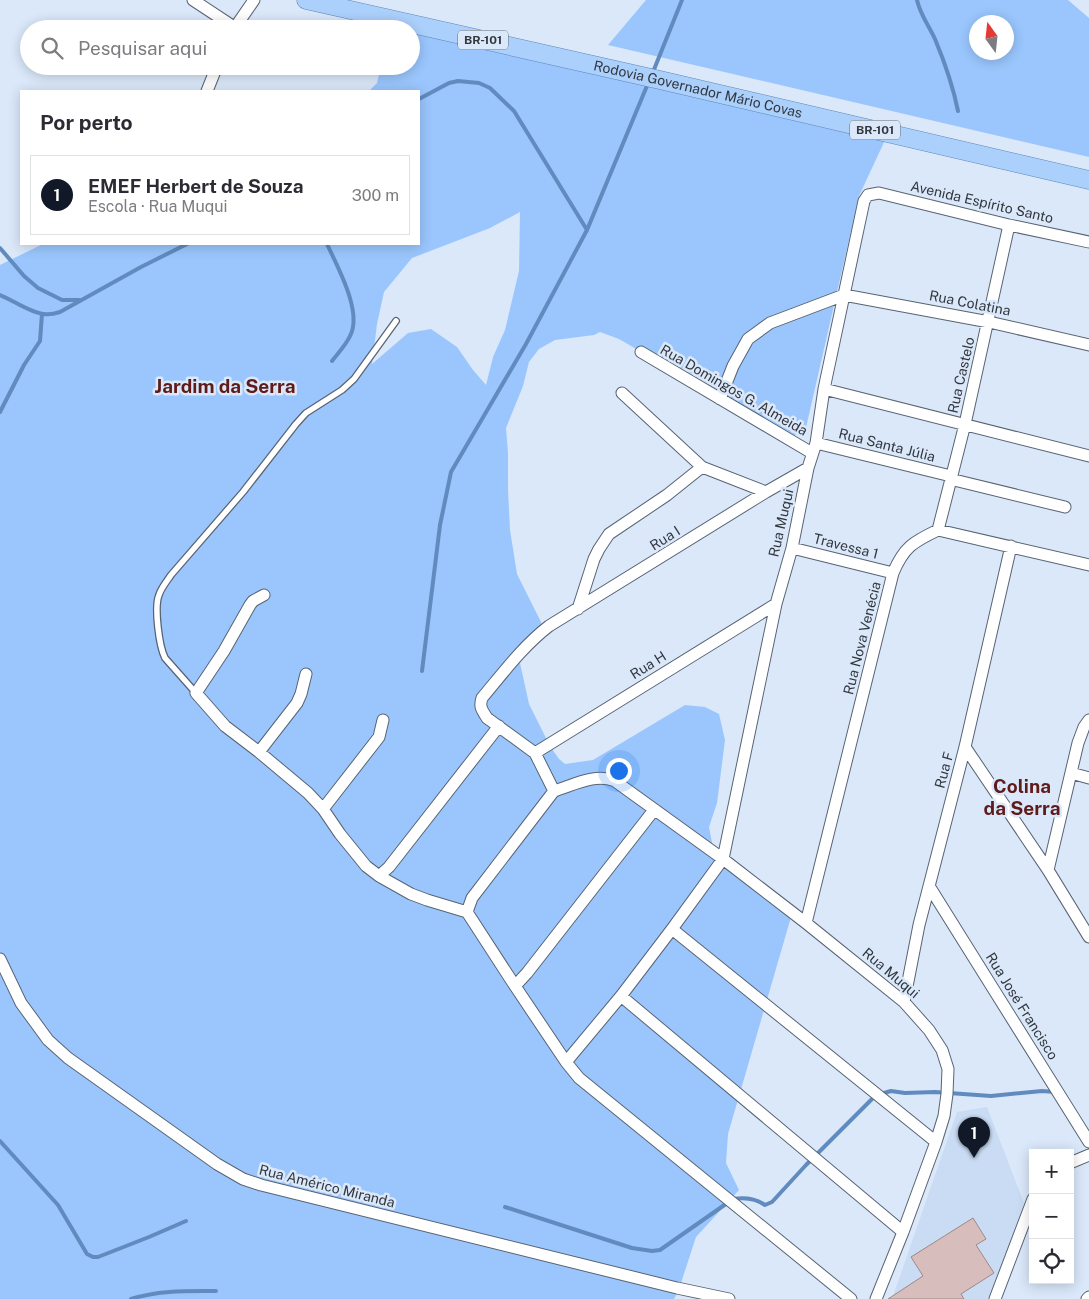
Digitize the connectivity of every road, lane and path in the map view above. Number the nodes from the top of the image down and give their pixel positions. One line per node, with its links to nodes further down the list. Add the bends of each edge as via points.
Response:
1 (193, 0): 4 (street)
2 (254, 0): 5 (street)
3 (306, 0): 6 (main road, Rodovia Governador Mário Covas / BR-101)
4 (222, 20)
5 (240, 20)
6 (394, 20)
7 (420, 26): 10 (main road, Rodovia Governador Mário Covas / BR-101)
8 (213, 75): 9 (street)
9 (207, 90)
10 (1089, 180)
11 (868, 195): 12 (street, Avenida Espírito Santo, via 879,193); 14 (street, Rua Muqui)
12 (1010, 225): 13 (street, Avenida Espírito Santo); 16 (street, Rua Castelo)
13 (1089, 242)
14 (844, 295): 16 (street, Rua Colatina); 19 (street, Rua Muqui); 21 (street, via 770,322 748,339)
15 (396, 321): 39 (lane, via 349,385 306,413 296,424 243,492 171,575 158,596 161,647 165,658)
16 (989, 322): 17 (street, Rua Colatina); 22 (street, Rua Castelo)
17 (1089, 345)
18 (640, 352): 21 (street, Rua Domingos G. Almeida)
19 (824, 389): 22 (street); 23 (street, Rua Muqui)
20 (622, 393): 25 (street)
21 (720, 399): 23 (street, Rua Domingos G. Almeida)
22 (965, 424): 24 (street); 27 (street, Rua Castelo)
23 (814, 448): 26 (street, Rua Muqui); 27 (street, Rua Santa Júlia)
24 (1089, 456)
25 (702, 467): 28 (street); 37 (street, via 609,534 594,559)
26 (808, 468): 28 (street, Rua I); 32 (street, Rua Muqui)
27 (951, 478): 29 (street, Rua Santa Júlia); 30 (street, Rua Castelo)
28 (766, 492): 37 (street, Rua I)
29 (1065, 507)
30 (938, 530): 31 (street); 34 (street, Rua Nova Venécia, via 912,544)
31 (1010, 546): 33 (street); 43 (street, Rua F)
32 (792, 548): 34 (street, Travessa 1); 36 (street, Rua Muqui)
33 (1089, 565)
34 (893, 573): 56 (street, Rua Nova Venécia)
35 (264, 595): 39 (street, via 250,605)
36 (776, 604): 45 (street, Rua H); 51 (street, Rua Muqui)
37 (578, 609): 42 (street, Rua I, via 538,634 482,698 481,709)
38 (306, 674): 44 (street, via 297,703)
39 (196, 693): 44 (street, via 225,726)
40 (383, 720): 49 (street, via 379,738)
41 (1089, 720): 46 (street, via 1080,734)
42 (499, 726): 45 (street); 53 (street)
43 (966, 747): 52 (street); 54 (street, Rua F)
44 (259, 752): 49 (street)
45 (535, 753): 48 (street)
46 (1071, 772): 47 (street); 52 (street)
47 (1089, 778)
48 (554, 791): 50 (street, Rua Muqui, via 600,777 607,778); 55 (street, via 472,898)
49 (323, 809): 53 (street, via 366,866)
50 (654, 810): 51 (street, Rua Muqui); 60 (street)
51 (722, 859): 56 (street, Rua Muqui); 57 (street)
52 (1048, 870): 58 (street)
53 (379, 876): 55 (street, via 411,894)
54 (929, 886): 62 (street, Rua F); 65 (street, Rua José Francisco)
55 (467, 912): 60 (street)
56 (806, 923): 62 (street, Rua Muqui)
57 (672, 929): 61 (street); 64 (street)
58 (1089, 937)
59 (0, 960): 70 (street, Rua Américo Miranda, via 21,1003 48,1040 68,1058 243,1179)
60 (515, 986): 63 (street)
61 (621, 996): 63 (street); 69 (street)
62 (904, 1002): 64 (street, Rua Muqui, via 942,1050 948,1069 944,1116)
63 (566, 1062): 71 (street, via 579,1078)
64 (936, 1142): 69 (street, Rua Muqui)
65 (1089, 1142)
66 (1089, 1155): 67 (street)
67 (1074, 1161)
68 (1029, 1210): 73 (street)
69 (903, 1232): 72 (street, Rua Muqui)
70 (729, 1299)
71 (851, 1299)
72 (876, 1299)
73 (995, 1299)

